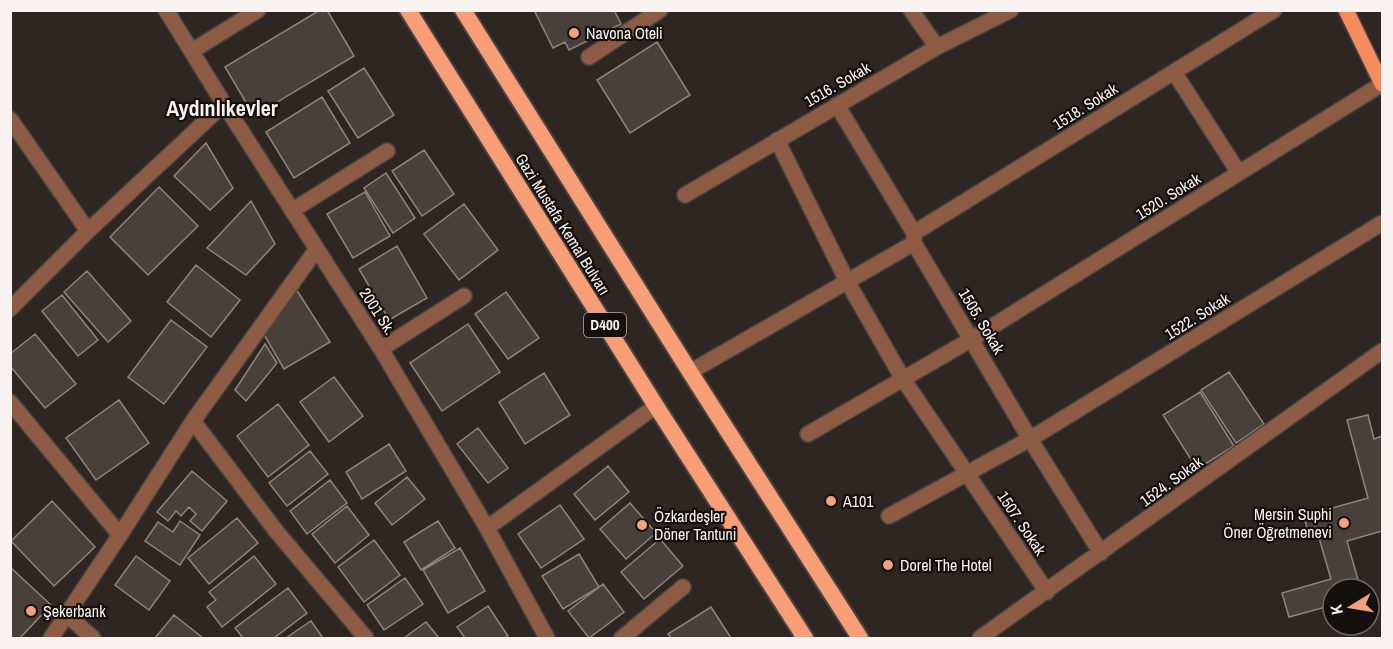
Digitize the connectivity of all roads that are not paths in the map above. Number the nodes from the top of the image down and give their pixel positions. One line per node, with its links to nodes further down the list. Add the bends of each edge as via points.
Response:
1 (166, 10): 11 (street, 2001 Sk.)
2 (258, 10): 11 (street)
3 (408, 10): 36 (highway, Gazi Mustafa Kemal Bulvarı / D400)
4 (463, 10): 33 (highway, Gazi Mustafa Kemal Bulvarı / D400)
5 (660, 10): 12 (street)
6 (911, 10): 10 (street)
7 (1011, 10): 10 (street, 1516. Sokak)
8 (1274, 10): 13 (street, 1518. Sokak)
9 (1346, 10): 14 (main road)
10 (937, 47): 16 (street, 1516. Sokak)
11 (192, 51): 15 (street, 2001 Sk.)
12 (589, 57)
13 (1174, 72): 20 (street); 25 (street, 1518. Sokak)
14 (1382, 84): 20 (street, 1520. Sokak)
15 (224, 104): 22 (street, 2001 Sk.); 24 (street)
16 (837, 105): 18 (street, 1516. Sokak); 25 (street, 1505. Sokak)
17 (10, 119): 24 (street)
18 (777, 140): 21 (street, 1516. Sokak); 27 (street, 1507. Sokak)
19 (387, 151): 22 (street)
20 (1239, 173): 30 (street, 1520. Sokak)
21 (685, 195)
22 (293, 210): 26 (street, 2001 Sk.)
23 (1383, 223): 39 (street, 1522. Sokak)
24 (88, 231): 29 (street)
25 (914, 238): 27 (street, 1518. Sokak); 30 (street, 1505. Sokak)
26 (316, 249): 31 (street, 2001 Sk.); 37 (street)
27 (847, 281): 33 (street, 1518. Sokak); 34 (street, 1507. Sokak)
28 (464, 296): 31 (street)
29 (10, 309)
30 (972, 339): 34 (street, 1520. Sokak); 39 (street, 1505. Sokak)
31 (381, 349): 42 (street, 2001 Sk.)
32 (1383, 351): 44 (street, 1524. Sokak)
33 (690, 372): 54 (highway, Gazi Mustafa Kemal Bulvarı / D400)
34 (903, 379): 38 (street, 1520. Sokak); 40 (street, 1507. Sokak)
35 (10, 402): 43 (street)
36 (656, 406): 42 (street); 53 (highway, Gazi Mustafa Kemal Bulvarı / D400)
37 (193, 421): 43 (street); 50 (street, via 276,531)
38 (808, 434)
39 (1030, 439): 40 (street, 1522. Sokak); 44 (street, 1505. Sokak)
40 (968, 473): 41 (street, 1522. Sokak); 46 (street, 1507. Sokak)
41 (888, 516)
42 (487, 528): 51 (street, 2001 Sk.)
43 (120, 535): 47 (street)
44 (1101, 553): 46 (street, 1524. Sokak)
45 (683, 587): 52 (street)
46 (1047, 592): 55 (street, 1524. Sokak)
47 (67, 615): 48 (street); 49 (street)
48 (51, 639)
49 (93, 639)
50 (366, 639)
51 (547, 639)
52 (622, 639)
53 (805, 639)
54 (860, 639)
55 (980, 639)

